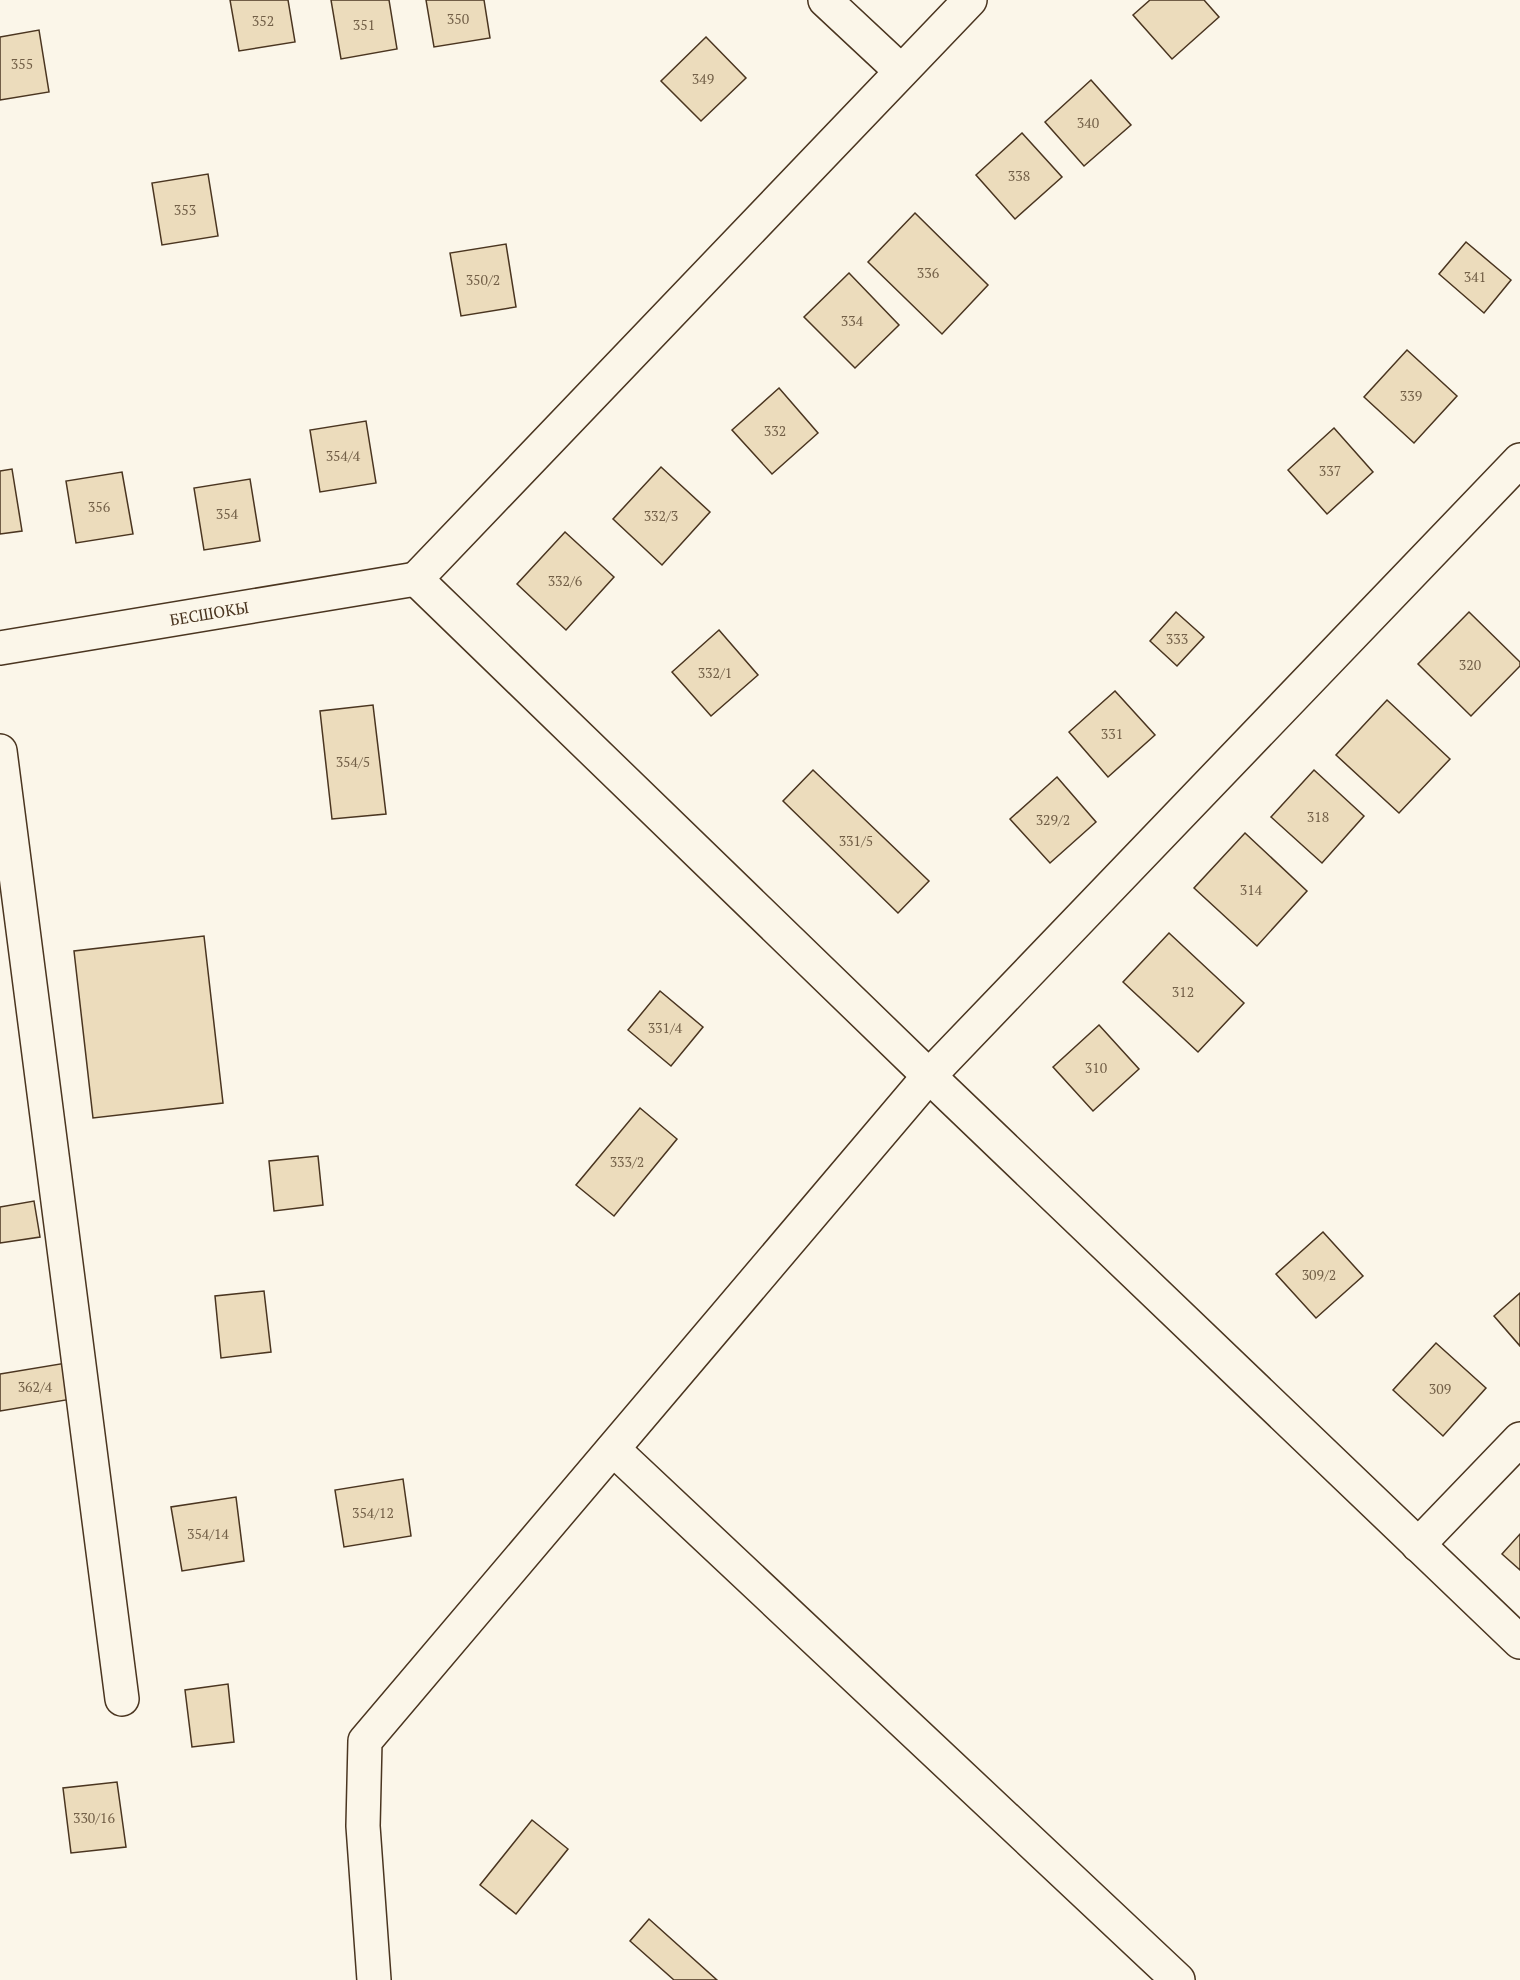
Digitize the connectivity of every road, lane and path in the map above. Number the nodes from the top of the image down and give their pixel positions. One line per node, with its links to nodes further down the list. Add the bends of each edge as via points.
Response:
1 (825, 0): 3 (street)
2 (970, 0): 3 (street)
3 (902, 71): 5 (street)
4 (1520, 460): 8 (street)
5 (416, 579): 6 (street, БЕСШОКЫ); 8 (street)
6 (0, 648)
7 (0, 751): 13 (street)
8 (929, 1076): 10 (street); 11 (street)
9 (1520, 1439): 11 (street)
10 (613, 1449): 14 (street, via 365,1741 363,1827); 15 (street)
11 (1418, 1545): 12 (street)
12 (1520, 1642)
13 (122, 1700)
14 (374, 1980)
15 (1178, 1980)

